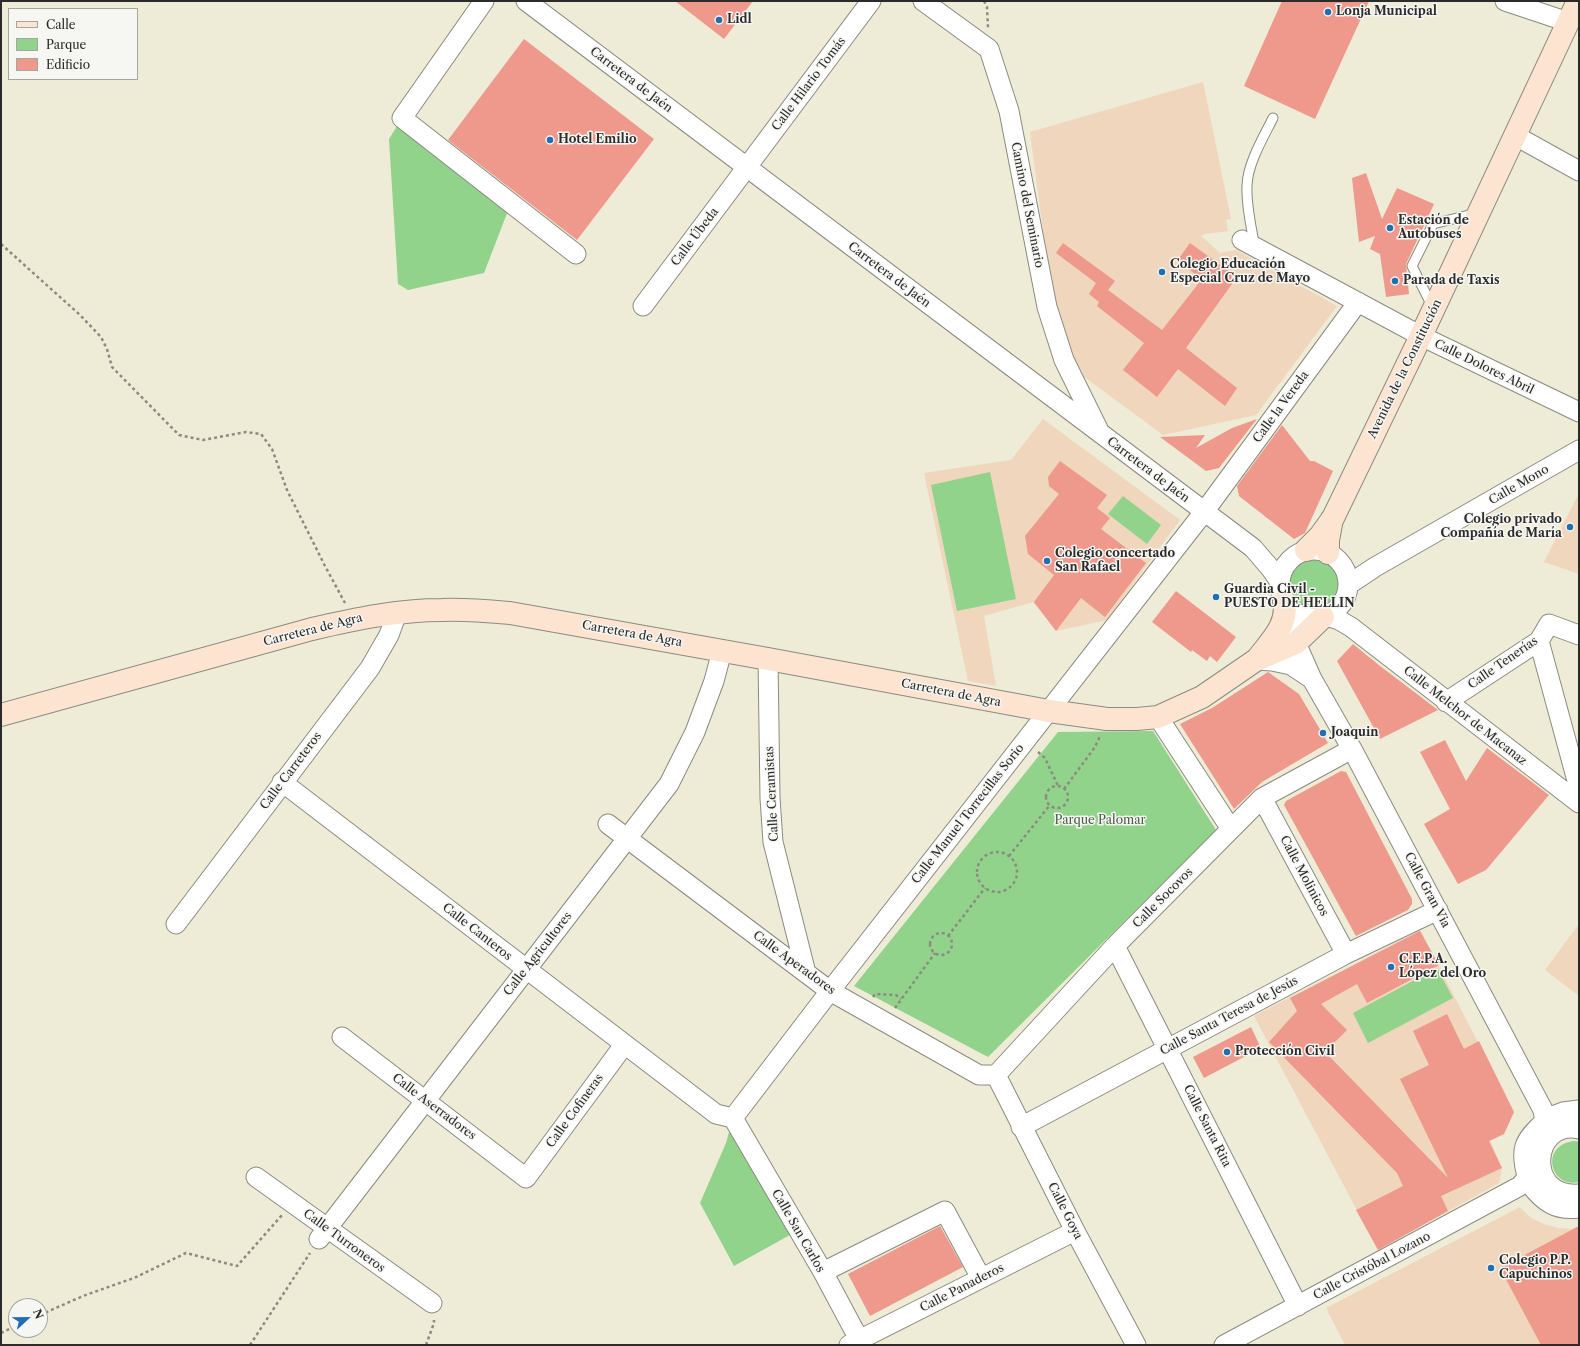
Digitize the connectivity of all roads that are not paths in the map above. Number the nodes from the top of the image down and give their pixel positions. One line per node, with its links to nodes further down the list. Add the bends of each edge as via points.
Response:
1 (484, 1): 13 (street, via 402,118)
2 (526, 1): 9 (street, Carretera de Jaén)
3 (871, 1): 9 (street, Calle Hilario Tomás)
4 (923, 1): 19 (street, Camino del Seminario, via 989,49 1009,111 1047,307 1064,360)
5 (1505, 1): 6 (street)
6 (1574, 12): 8 (street, Avenida de la Constitución)
7 (1273, 118): 12 (lane, via 1255,154 1247,184 1250,222)
8 (1514, 135): 10 (street); 11 (street, Avenida de la Constitución)
9 (747, 168): 15 (street, Calle Úbeda); 19 (street, Carretera de Jaén)
10 (1579, 171)
11 (1478, 212): 16 (street, Avenida de la Constitución); 16 (lane, via 1433,224 1412,266)
12 (1248, 244): 14 (street, Calle Dolores Abril)
13 (576, 254)
14 (1358, 302): 17 (street, Calle Dolores Abril); 21 (street, Calle la Vereda)
15 (642, 306)
16 (1434, 309): 17 (street, Avenida de la Constitución)
17 (1421, 336): 18 (street, Calle Dolores Abril); 22 (street, Avenida de la Constitución)
18 (1579, 412)
19 (1100, 434): 21 (street, Carretera de Jaén)
20 (1579, 450): 26 (street, Calle Mono)
21 (1204, 512): 23 (street, Carretera de Jaén); 41 (street, Calle Manuel Torrecillas Sorio)
22 (1333, 518): 24 (street, Avenida de la Constitución, via 1320,536); 25 (street, Avenida de la Constitución, via 1328,540)
23 (1253, 548): 24 (street, Carretera de Jaén, via 1274,557); 28 (street, Carretera de Jaén, via 1271,569)
24 (1297, 555): 25 (street, via 1321,550); 28 (street, via 1281,574)
25 (1335, 558): 26 (street); 27 (street, via 1347,574)
26 (1375, 568): 27 (street, Calle Mono)
27 (1348, 585): 29 (street, via 1347,595)
28 (1283, 598): 31 (street, via 1294,612); 35 (street, Calle Gran Via); 38 (street, Carretera de Agra, via 1284,618 1278,633)
29 (1342, 604): 31 (street); 32 (street, Calle Melchor de Macanaz, via 1345,621)
30 (397, 613): 36 (street, Carretera de Agra, via 475,610 510,613); 42 (street, Carretera de Agra, via 354,619 312,629); 45 (street, Calle Carreteros, via 370,668)
31 (1321, 620): 32 (street, Calle Melchor de Macanaz, via 1339,620); 35 (street, Carretera de Agra); 39 (street, via 1310,643)
32 (1351, 628): 40 (street, Calle Melchor de Macanaz)
33 (1579, 635): 34 (street, Calle Tenerías, via 1549,624)
34 (1539, 641): 40 (street, Calle Tenerías); 46 (street)
35 (1296, 643): 38 (street, Carretera de Agra); 39 (street, Calle Gran Via)
36 (722, 651): 37 (street, Carretera de Agra); 51 (street, Calle Agricultores, via 695,732 669,784)
37 (768, 659): 41 (street, Carretera de Agra); 57 (street, Calle Ceramistas, via 773,842)
38 (1256, 660): 39 (street, via 1291,665); 43 (street, Carretera de Agra, via 1202,697)
39 (1311, 675): 44 (street, Calle Gran Via)
40 (1446, 702): 48 (street, Calle Melchor de Macanaz)
41 (1049, 711): 43 (street, Carretera de Agra, via 1106,719); 58 (street, Calle Manuel Torrecillas Sorio)
42 (1, 715)
43 (1158, 717): 50 (street)
44 (1352, 748): 47 (street, Calle Socovos); 52 (street, Calle Gran Via)
45 (282, 782): 53 (street, Calle Carreteros); 56 (street, Calle Canteros)
46 (1579, 788)
47 (1262, 798): 50 (street, Calle Socovos); 55 (street, Calle Molinicos)
48 (1579, 804)
49 (608, 824): 51 (street, Calle Aperadores)
50 (1231, 829): 54 (street, Calle Socovos)
51 (628, 839): 56 (street, Calle Agricultores); 57 (street, Calle Aperadores)
52 (1438, 910): 55 (street, Calle Santa Teresa de Jesús); 65 (street, Calle Gran Via)
53 (176, 924)
54 (1115, 946): 61 (street, Calle Santa Rita); 62 (street, Calle Socovos)
55 (1346, 954): 61 (street, Calle Santa Teresa de Jesús)
56 (526, 970): 60 (street, Calle Canteros); 63 (street, Calle Agricultores)
57 (806, 972): 58 (street, Calle Aperadores)
58 (830, 991): 62 (street, Calle Aperadores, via 979,1075); 66 (street, Calle Manuel Torrecillas Sorio)
59 (342, 1037): 63 (street, Calle Aserradores)
60 (624, 1045): 66 (street, Calle Canteros, via 716,1114); 71 (street, Calle Cofineras)
61 (1168, 1048): 67 (street, Calle Santa Teresa de Jesús); 80 (street, Calle Santa Rita)
62 (996, 1076): 67 (street, Calle Goya)
63 (426, 1101): 71 (street, Calle Aserradores); 76 (street, Calle Agricultores)
64 (1579, 1110): 65 (street)
65 (1546, 1116): 68 (street, via 1559,1125); 69 (street); 72 (street, via 1526,1142 1523,1152)
66 (733, 1118): 77 (street, Calle San Carlos)
67 (1021, 1127): 75 (street, Calle Goya)
68 (1573, 1129): 69 (street, via 1557,1132 1548,1139)
69 (1543, 1150): 72 (street); 73 (street, via 1540,1168)
70 (256, 1177): 76 (street, Calle Turroneros, via 292,1203)
71 (526, 1178)
72 (1526, 1183): 73 (street, via 1540,1182); 74 (street, via 1546,1203 1569,1210); 80 (street, Calle Cristóbal Lozano)
73 (1550, 1186): 74 (street)
74 (1578, 1198)
75 (1075, 1231): 78 (street, Calle Panaderos); 82 (street, Calle Goya)
76 (323, 1234): 79 (street, Calle Turroneros)
77 (823, 1272): 78 (street, via 945,1211); 81 (street, Calle San Carlos)
78 (981, 1278): 81 (street, Calle Panaderos)
79 (432, 1304)
80 (1298, 1306): 83 (street, Calle Cristóbal Lozano)
81 (857, 1343)
82 (1136, 1345)
83 (1224, 1345)

